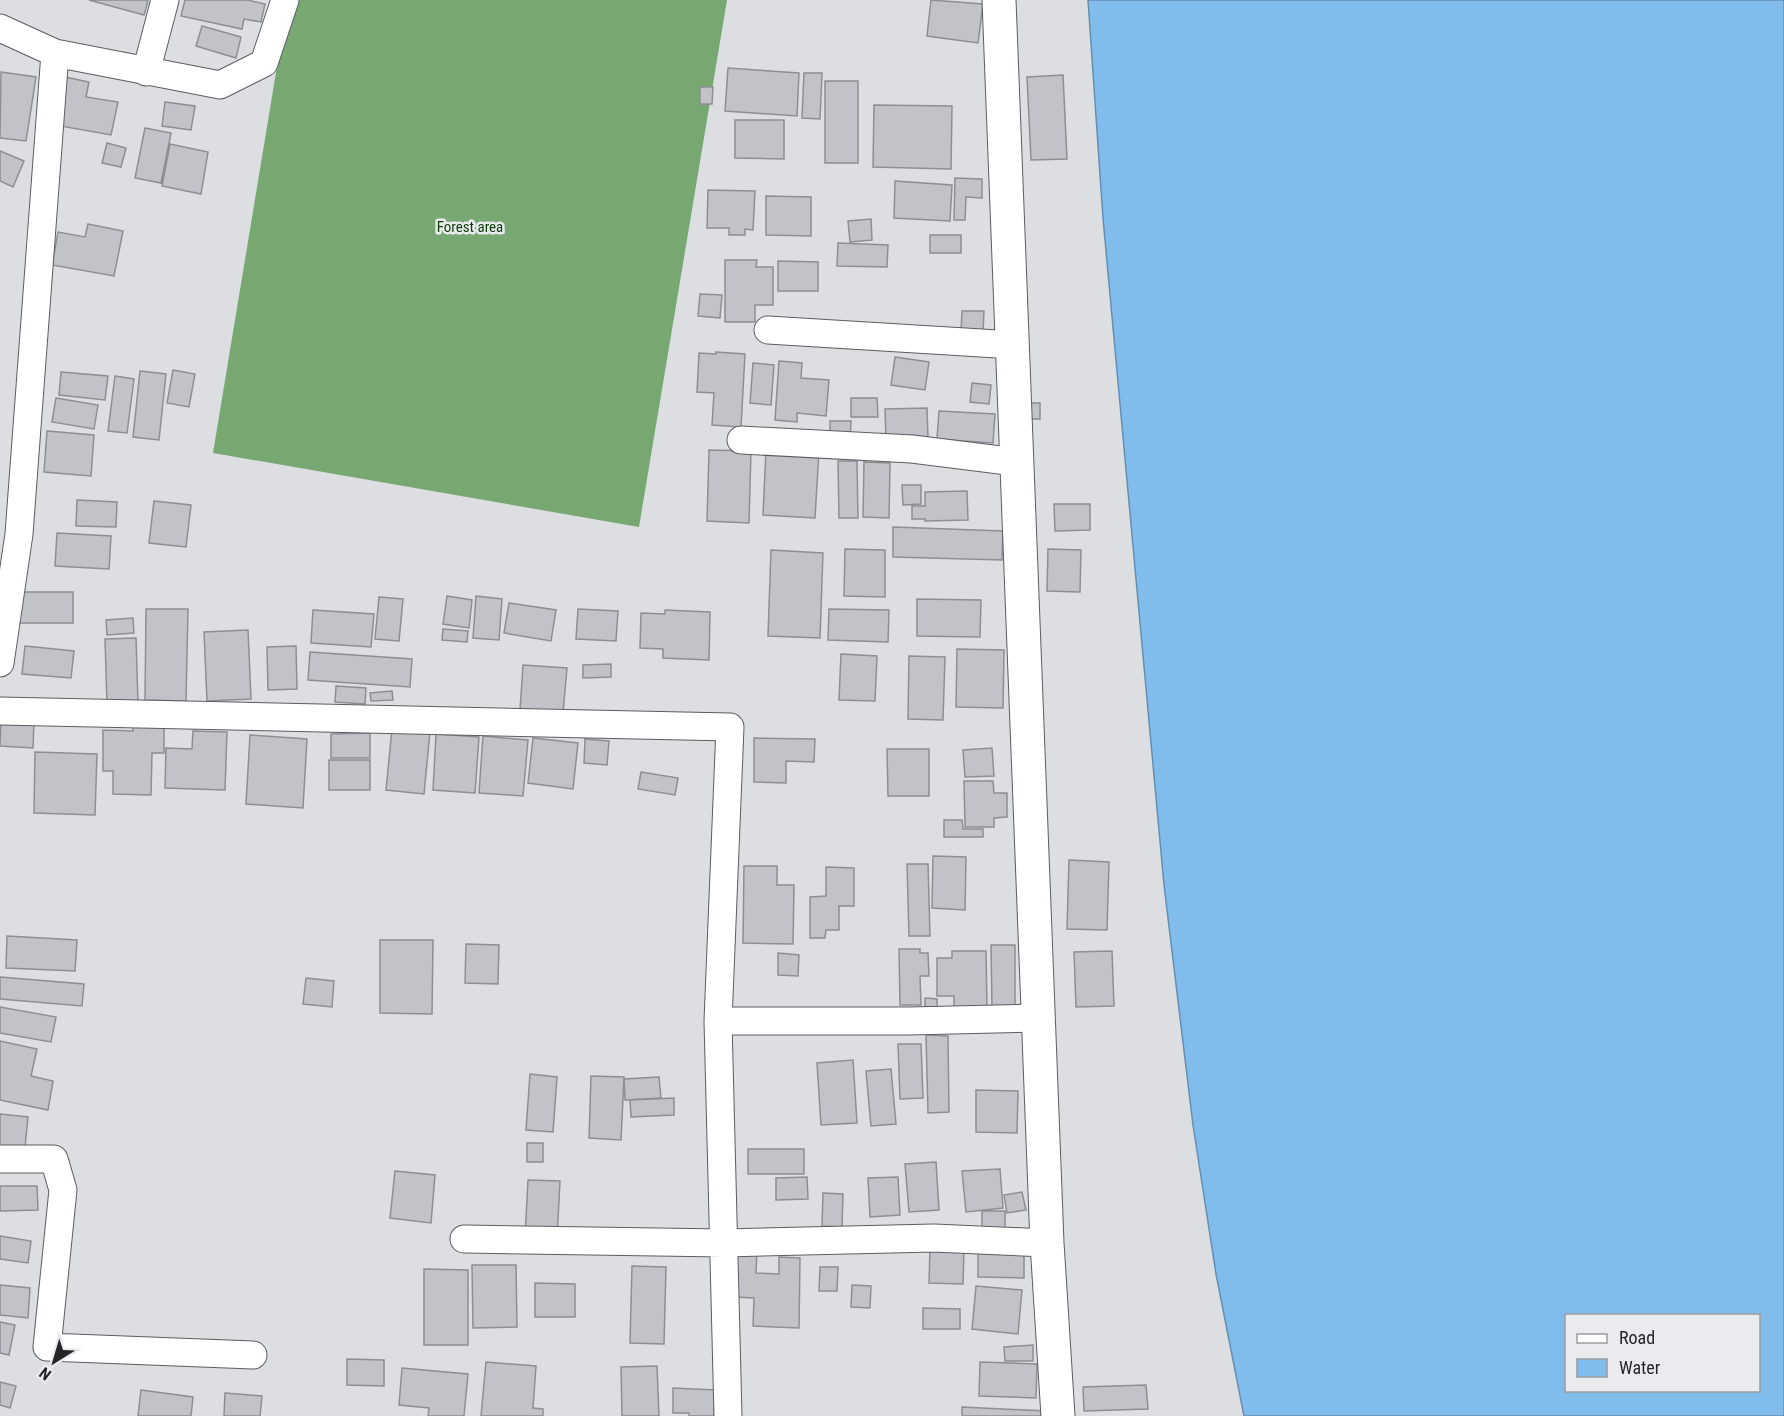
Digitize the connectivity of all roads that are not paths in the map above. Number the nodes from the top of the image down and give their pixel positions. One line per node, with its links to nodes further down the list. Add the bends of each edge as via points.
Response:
1 (165, 0): 6 (street)
2 (285, 0): 6 (street, via 264,63 220,85)
3 (999, 0): 8 (street)
4 (0, 28): 5 (street)
5 (55, 53): 6 (street); 11 (street, via 19,534)
6 (146, 72)
7 (768, 330): 8 (street)
8 (1014, 345): 10 (street)
9 (741, 440): 10 (street, via 912,449)
10 (1016, 462): 13 (street)
11 (0, 663)
12 (0, 711): 14 (street, via 730,727)
13 (1039, 1018): 14 (street); 18 (street)
14 (718, 1021): 17 (street)
15 (0, 1159): 19 (street, via 54,1159 63,1190 47,1347)
16 (464, 1239): 17 (street)
17 (723, 1243): 18 (street, via 934,1238); 20 (street)
18 (1047, 1243): 21 (street)
19 (254, 1355)
20 (728, 1416)
21 (1058, 1416)

